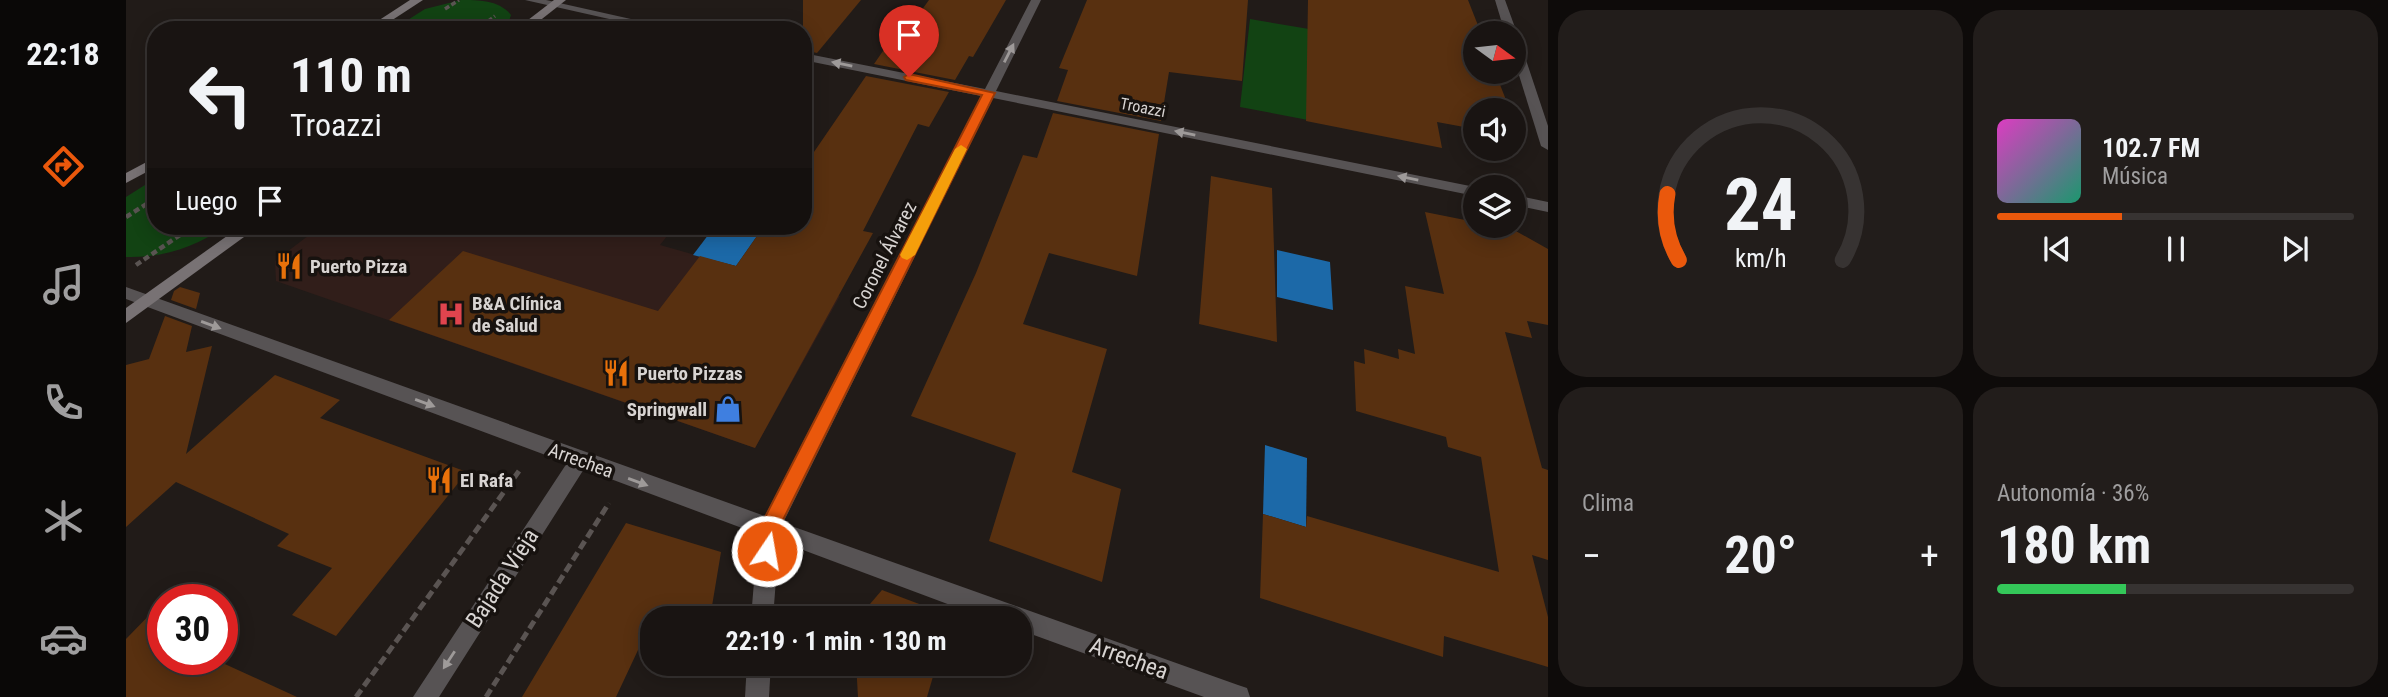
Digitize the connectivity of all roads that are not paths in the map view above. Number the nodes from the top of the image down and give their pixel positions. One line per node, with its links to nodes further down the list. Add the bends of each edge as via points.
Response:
1 (418, 0): 6 (main road)
2 (530, 0): 5 (street)
3 (1036, 0): 12 (street, Coronel Álvarez, one-way to 3)
4 (1500, 0): 9 (street)
5 (557, 3): 7 (main road); 8 (street)
6 (384, 21)
7 (532, 21)
8 (636, 21)
9 (1507, 21)
10 (812, 58): 12 (street, Troazzi, one-way to 10)
11 (1526, 79): 13 (street)
12 (989, 93): 16 (street, Troazzi, one-way to 12); 24 (street, Coronel Álvarez)
13 (1548, 146)
14 (147, 166): 15 (main road)
15 (126, 179)
16 (1463, 190)
17 (1526, 202): 18 (street)
18 (1548, 206)
19 (239, 235): 21 (main road)
20 (126, 293): 21 (street, Arrechea)
21 (147, 302): 22 (main road); 23 (street, Arrechea, one-way to 23)
22 (126, 317)
23 (580, 460): 24 (street, Arrechea, one-way to 24); 29 (street, Bajada Vieja, one-way to 29)
24 (768, 529): 25 (street); 26 (street, Arrechea)
25 (763, 606)
26 (982, 606)
27 (1032, 624): 31 (street, Arrechea)
28 (758, 676): 30 (street)
29 (425, 697)
30 (757, 697)
31 (1238, 697)

